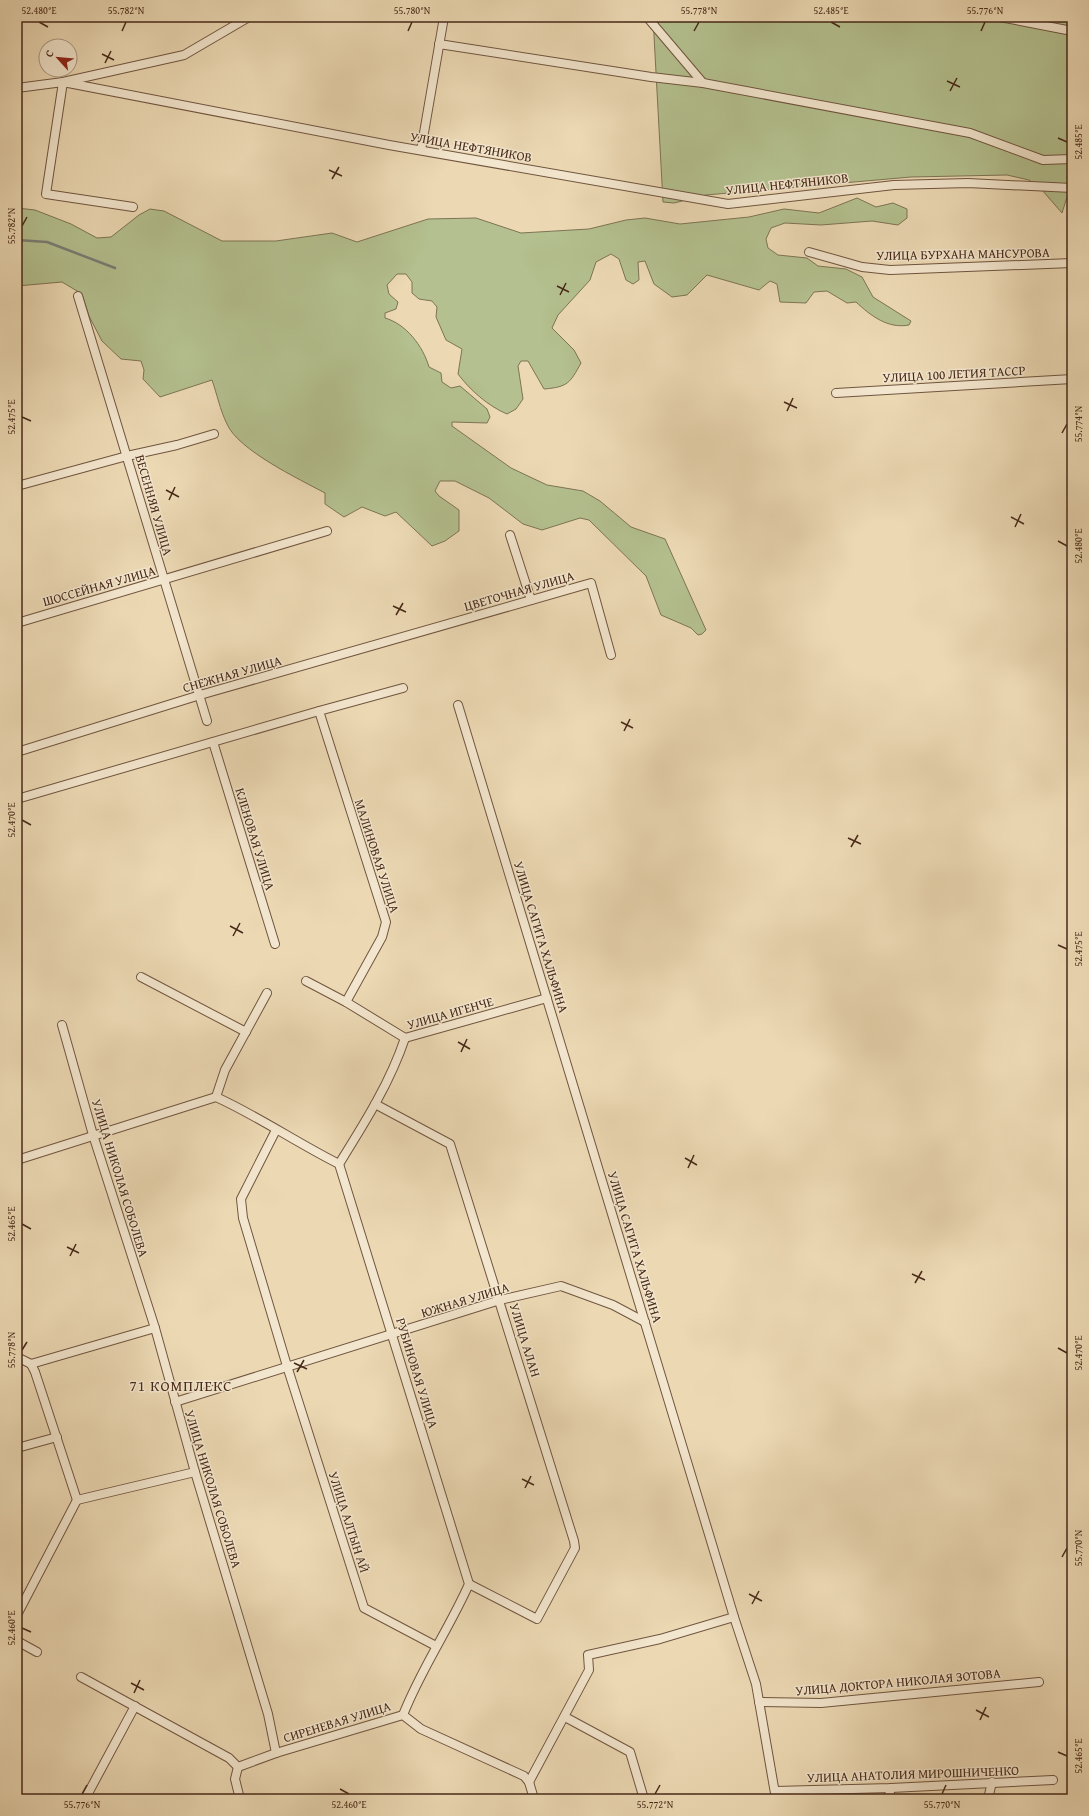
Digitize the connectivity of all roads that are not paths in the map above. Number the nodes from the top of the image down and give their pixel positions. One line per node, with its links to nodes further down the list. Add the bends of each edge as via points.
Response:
1 (249, 17): 7 (street, via 184,55)
2 (444, 17): 6 (street)
3 (648, 17): 8 (street)
4 (1000, 17): 5 (street)
5 (1072, 31)
6 (439, 44): 8 (street); 10 (street)
7 (63, 82): 9 (street); 10 (street, УЛИЦА НЕФТЯНИКОВ); 13 (street, via 46,194)
8 (703, 83): 11 (street, via 970,133 1043,160)
9 (17, 88)
10 (421, 150): 12 (street, УЛИЦА НЕФТЯНИКОВ, via 728,204 894,185 968,183)
11 (1072, 159)
12 (1072, 188)
13 (133, 206)
14 (809, 252): 15 (street, УЛИЦА БУРХАНА МАНСУРОВА, via 862,267 890,270)
15 (1072, 263)
16 (78, 296): 20 (street, ВЕСЕННЯЯ УЛИЦА)
17 (1072, 379): 18 (street, УЛИЦА 100 ЛЕТИЯ ТАССР)
18 (836, 393)
19 (214, 434): 20 (street)
20 (127, 456): 21 (street); 24 (street, ВЕСЕННЯЯ УЛИЦА)
21 (17, 485)
22 (327, 531): 24 (street, ШОССЕЙНАЯ УЛИЦА)
23 (510, 535): 25 (street)
24 (163, 580): 27 (street, ШОССЕЙНАЯ УЛИЦА); 30 (street, ВЕСЕННЯЯ УЛИЦА)
25 (531, 600): 26 (street, ЦВЕТОЧНАЯ УЛИЦА); 28 (street, ЦВЕТОЧНАЯ УЛИЦА, via 591,583)
26 (454, 622): 30 (street, СНЕЖНАЯ УЛИЦА)
27 (17, 623)
28 (611, 655)
29 (403, 688): 32 (street)
30 (200, 695): 33 (street, ВЕСЕННЯЯ УЛИЦА); 35 (street, СНЕЖНАЯ УЛИЦА)
31 (458, 704): 41 (street, УЛИЦА САГИТА ХАЛЬФИНА)
32 (319, 711): 34 (street); 42 (street, МАЛИНОВАЯ УЛИЦА, via 386,922 382,937)
33 (207, 721)
34 (213, 742): 36 (street); 37 (street, КЛЕНОВАЯ УЛИЦА)
35 (17, 752)
36 (17, 799)
37 (275, 944)
38 (141, 977): 44 (street)
39 (306, 981): 42 (street)
40 (267, 993): 44 (street)
41 (547, 998): 45 (street, УЛИЦА ИГЕНЧЕ); 53 (street, УЛИЦА САГИТА ХАЛЬФИНА)
42 (346, 1002): 45 (street)
43 (62, 1025): 49 (street, УЛИЦА НИКОЛАЯ СОБОЛЕВА)
44 (246, 1032): 46 (street, via 225,1070)
45 (405, 1038): 47 (street, УЛИЦА ИГЕНЧЕ, via 399,1057)
46 (216, 1097): 48 (street, via 237,1106); 49 (street)
47 (375, 1104): 51 (street, УЛИЦА ИГЕНЧЕ); 52 (street, УЛИЦА АЛАН, via 450,1144)
48 (276, 1130): 51 (street); 58 (street, УЛИЦА АЛТЫН АЙ, via 241,1199 243,1218)
49 (93, 1135): 50 (street); 54 (street, УЛИЦА НИКОЛАЯ СОБОЛЕВА)
50 (17, 1160)
51 (339, 1164): 55 (street, РУБИНОВАЯ УЛИЦА)
52 (500, 1300): 53 (street, ЮЖНАЯ УЛИЦА, via 561,1286 613,1305); 55 (street, ЮЖНАЯ УЛИЦА); 64 (street, УЛИЦА АЛАН, via 575,1548 537,1619)
53 (645, 1322): 66 (street, УЛИЦА САГИТА ХАЛЬФИНА)
54 (155, 1328): 57 (street); 59 (street, УЛИЦА НИКОЛАЯ СОБОЛЕВА)
55 (392, 1335): 58 (street, ЮЖНАЯ УЛИЦА); 64 (street, РУБИНОВАЯ УЛИЦА)
56 (17, 1357): 57 (street)
57 (31, 1364): 60 (street)
58 (287, 1366): 59 (street, ЮЖНАЯ УЛИЦА); 68 (street, УЛИЦА АЛТЫН АЙ, via 364,1608)
59 (175, 1402): 62 (street, УЛИЦА НИКОЛАЯ СОБОЛЕВА)
60 (57, 1437): 61 (street); 63 (street)
61 (17, 1448)
62 (194, 1472): 63 (street); 76 (street, УЛИЦА НИКОЛАЯ СОБОЛЕВА, via 268,1714)
63 (77, 1500): 65 (street)
64 (469, 1584): 68 (street)
65 (17, 1615)
66 (734, 1617): 72 (street, УЛИЦА САГИТА ХАЛЬФИНА, via 756,1684); 75 (street, via 588,1655 589,1670)
67 (17, 1641): 69 (street)
68 (436, 1646): 74 (street)
69 (37, 1652)
70 (81, 1677): 73 (street)
71 (1039, 1682): 72 (street, УЛИЦА ДОКТОРА НИКОЛАЯ ЗОТОВА, via 821,1703)
72 (759, 1702): 82 (street, УЛИЦА САГИТА ХАЛЬФИНА)
73 (135, 1706): 77 (street, via 229,1758); 83 (street)
74 (403, 1715): 76 (street, СИРЕНЕВАЯ УЛИЦА); 79 (street, СИРЕНЕВАЯ УЛИЦА, via 421,1729 524,1776)
75 (565, 1717): 79 (street); 86 (street, via 630,1752)
76 (276, 1753): 77 (street, СИРЕНЕВАЯ УЛИЦА)
77 (238, 1767): 84 (street, via 235,1780)
78 (1052, 1780): 80 (street, УЛИЦА АНАТОЛИЯ МИРОШНИЧЕНКО)
79 (529, 1782): 85 (street)
80 (992, 1782): 81 (street, УЛИЦА АНАТОЛИЯ МИРОШНИЧЕНКО); 88 (street)
81 (891, 1788): 82 (street, УЛИЦА АНАТОЛИЯ МИРОШНИЧЕНКО); 87 (street)
82 (775, 1795)
83 (85, 1799)
84 (240, 1799)
85 (534, 1799)
86 (644, 1799)
87 (888, 1799)
88 (988, 1799)

